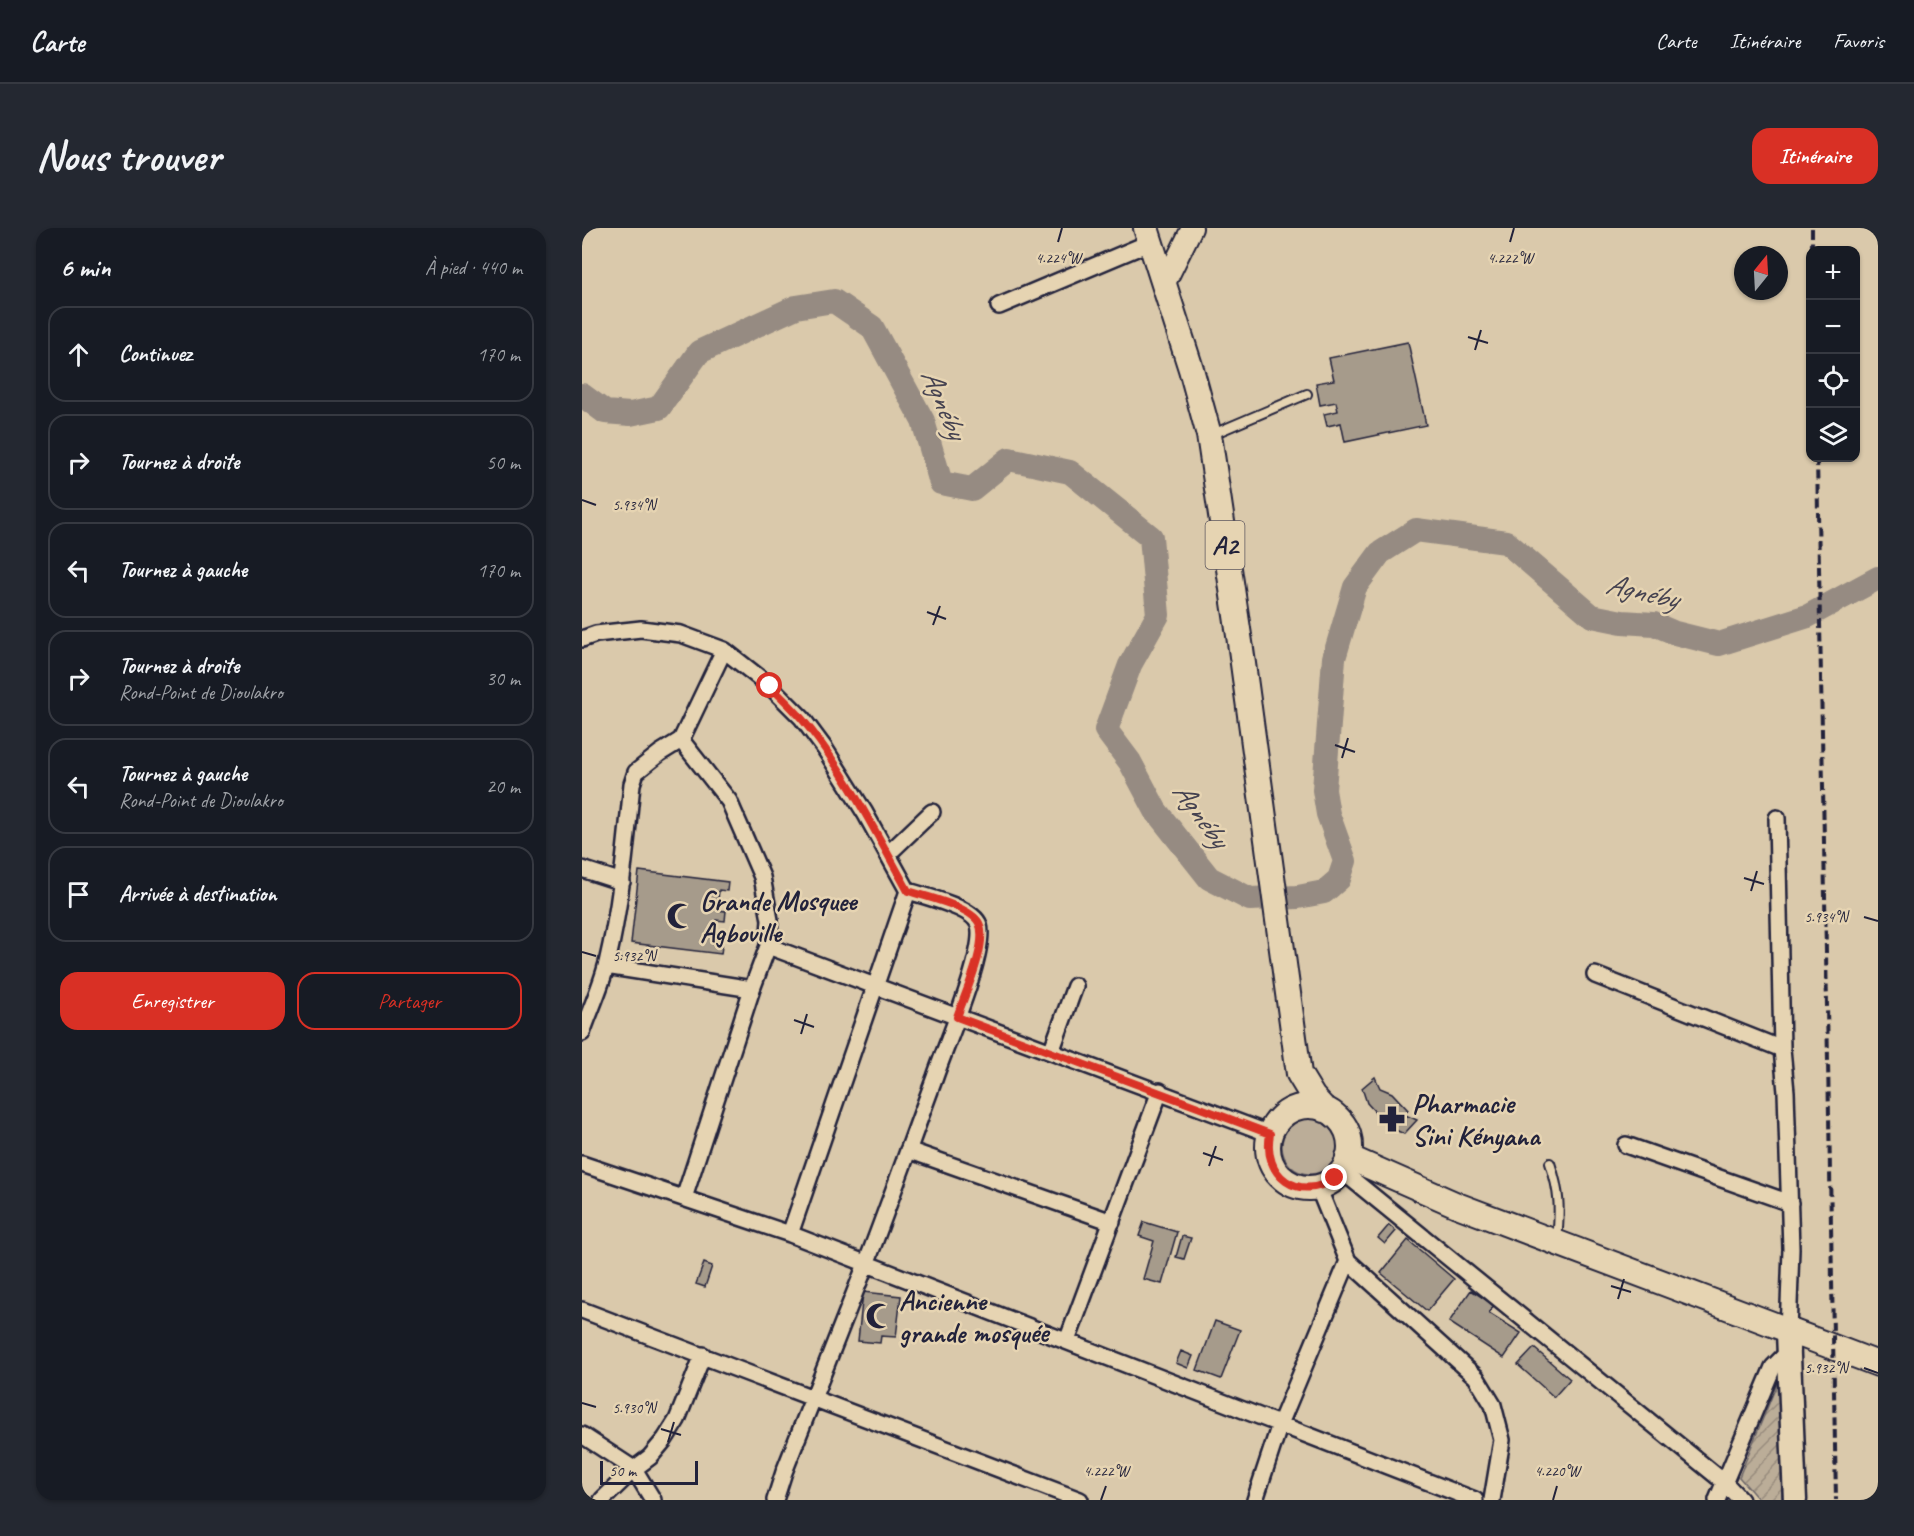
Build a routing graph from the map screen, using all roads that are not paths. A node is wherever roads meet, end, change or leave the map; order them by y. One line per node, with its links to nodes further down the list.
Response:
1 (1192, 228): 3 (street)
2 (1149, 235): 3 (main road, A2); 4 (street)
3 (1165, 284): 6 (main road, A2)
4 (999, 306)
5 (1307, 394): 6 (lane)
6 (1209, 435): 26 (main road, A2)
7 (582, 639): 8 (street)
8 (724, 650): 9 (street); 12 (street)
9 (681, 740): 14 (street); 16 (street)
10 (932, 812): 12 (street)
11 (1777, 818): 24 (street)
12 (888, 854): 15 (street)
13 (582, 869): 14 (street)
14 (622, 882): 17 (street)
15 (908, 891): 20 (street); 22 (street)
16 (768, 946): 20 (street); 21 (street)
17 (606, 966): 21 (street); 23 (street)
18 (1595, 975): 24 (street)
19 (1075, 986): 25 (street)
20 (876, 987): 22 (street); 39 (street)
21 (752, 989): 36 (street)
22 (957, 1017): 25 (street); 31 (street)
23 (582, 1033)
24 (1782, 1048): 37 (street)
25 (1051, 1052): 27 (street)
26 (1299, 1074): 28 (main road, A2); 29 (main road, A2)
27 (1160, 1091): 29 (street); 38 (street)
28 (1325, 1110): 29 (main road); 34 (main road)
29 (1276, 1125): 35 (main road)
30 (1626, 1144): 37 (street)
31 (908, 1150): 38 (street); 42 (street)
32 (1550, 1163): 40 (lane)
33 (582, 1164): 36 (street)
34 (1345, 1164): 35 (main road); 40 (main road); 52 (street)
35 (1318, 1187): 41 (street)
36 (684, 1198): 39 (street)
37 (1790, 1203): 45 (street)
38 (1112, 1222): 44 (street)
39 (790, 1234): 42 (street)
40 (1557, 1242): 45 (main road)
41 (1348, 1261): 49 (street); 59 (street)
42 (866, 1264): 44 (street); 48 (street)
43 (582, 1310): 46 (street)
44 (1067, 1341): 49 (street)
45 (1788, 1342): 47 (main road); 52 (street); 62 (main road)
46 (703, 1355): 48 (street); 51 (street)
47 (1878, 1364)
48 (813, 1398): 55 (street); 56 (street)
49 (1280, 1424): 57 (street); 58 (street)
50 (582, 1435): 51 (street)
51 (634, 1469): 53 (street); 54 (street)
52 (1724, 1482): 60 (street); 61 (street)
53 (602, 1500)
54 (653, 1500)
55 (775, 1500)
56 (1080, 1500)
57 (1255, 1500)
58 (1475, 1500)
59 (1492, 1500)
60 (1717, 1500)
61 (1741, 1500)
62 (1795, 1500)

